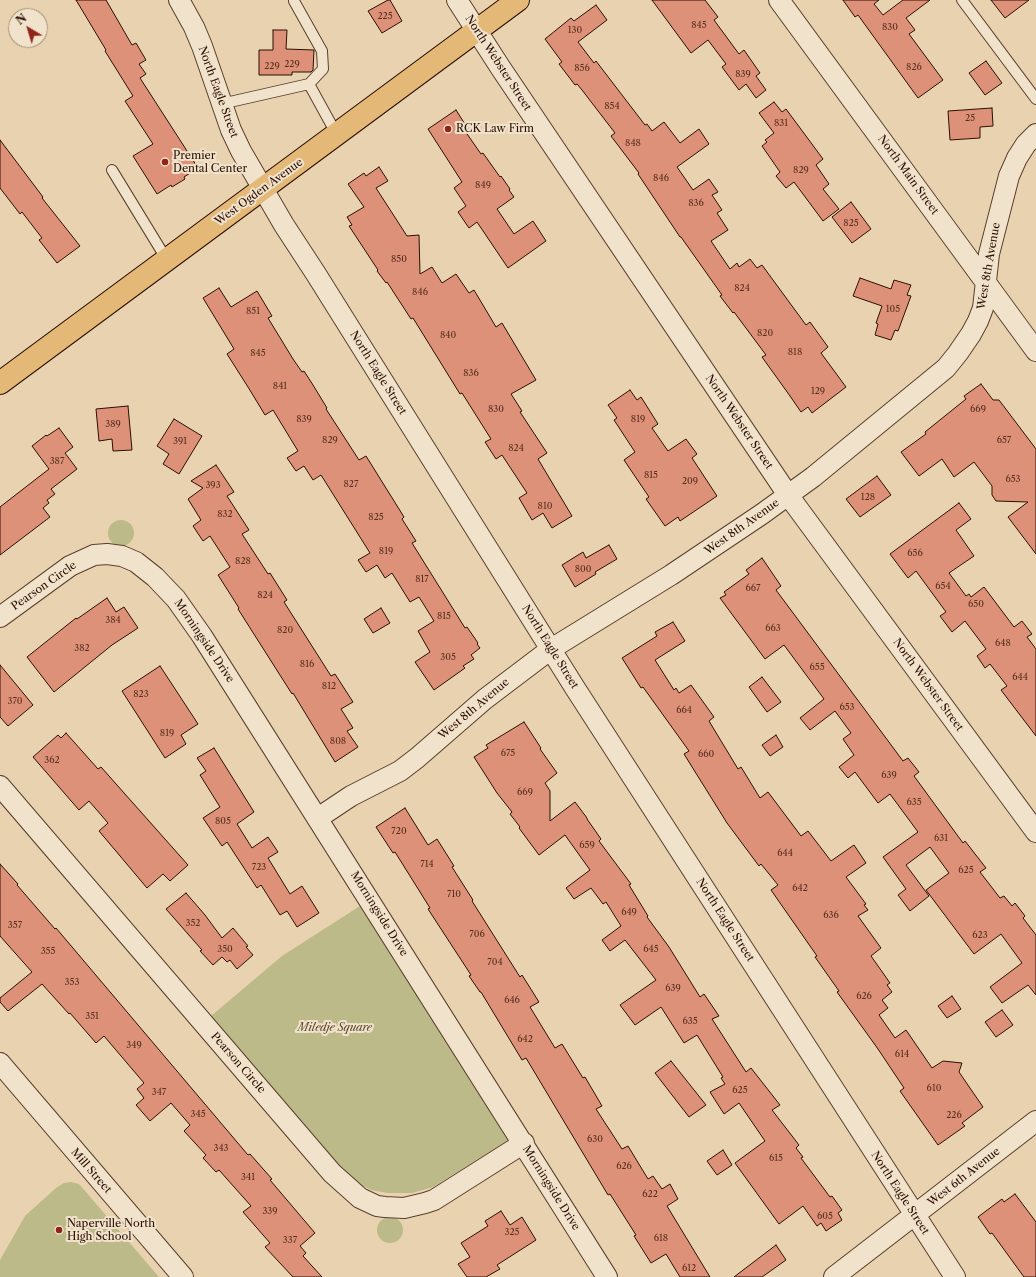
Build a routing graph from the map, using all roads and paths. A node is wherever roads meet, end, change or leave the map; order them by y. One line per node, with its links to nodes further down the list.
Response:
1 (179, 0): 10 (street, North Eagle Street)
2 (457, 0): 7 (street, North Webster Street)
3 (518, 0): 7 (main road, West Ogden Avenue)
4 (779, 0): 16 (street, North Main Street)
5 (962, 0): 9 (lane)
6 (294, 1): 8 (lane)
7 (477, 30): 12 (main road, West Ogden Avenue); 19 (street, North Webster Street)
8 (309, 84): 10 (lane); 12 (lane)
9 (1036, 99)
10 (221, 104): 14 (street, North Eagle Street)
11 (1036, 134): 16 (street, West 8th Avenue)
12 (337, 135): 14 (main road, West Ogden Avenue)
13 (112, 170): 15 (lane)
14 (263, 188): 15 (main road, West Ogden Avenue); 22 (street, North Eagle Street)
15 (167, 260): 18 (main road, West Ogden Avenue)
16 (986, 282): 17 (street, North Main Street); 19 (street, West 8th Avenue)
17 (1036, 351)
18 (0, 383)
19 (788, 495): 22 (street, West 8th Avenue); 25 (street, North Webster Street)
20 (136, 562): 21 (street, Pearson Circle); 24 (street, Morningside Drive)
21 (0, 617)
22 (551, 648): 24 (street, West 8th Avenue); 29 (street, North Eagle Street)
23 (0, 786): 28 (street, Pearson Circle)
24 (318, 818): 28 (street, Morningside Drive)
25 (1036, 832)
26 (0, 1063): 30 (street, Mill Street)
27 (1036, 1121): 29 (street, West 6th Avenue)
28 (524, 1143): 31 (street, Morningside Drive)
29 (915, 1215): 32 (street, West 6th Avenue); 33 (street, North Eagle Street)
30 (183, 1277)
31 (607, 1277)
32 (834, 1277)
33 (954, 1277)

